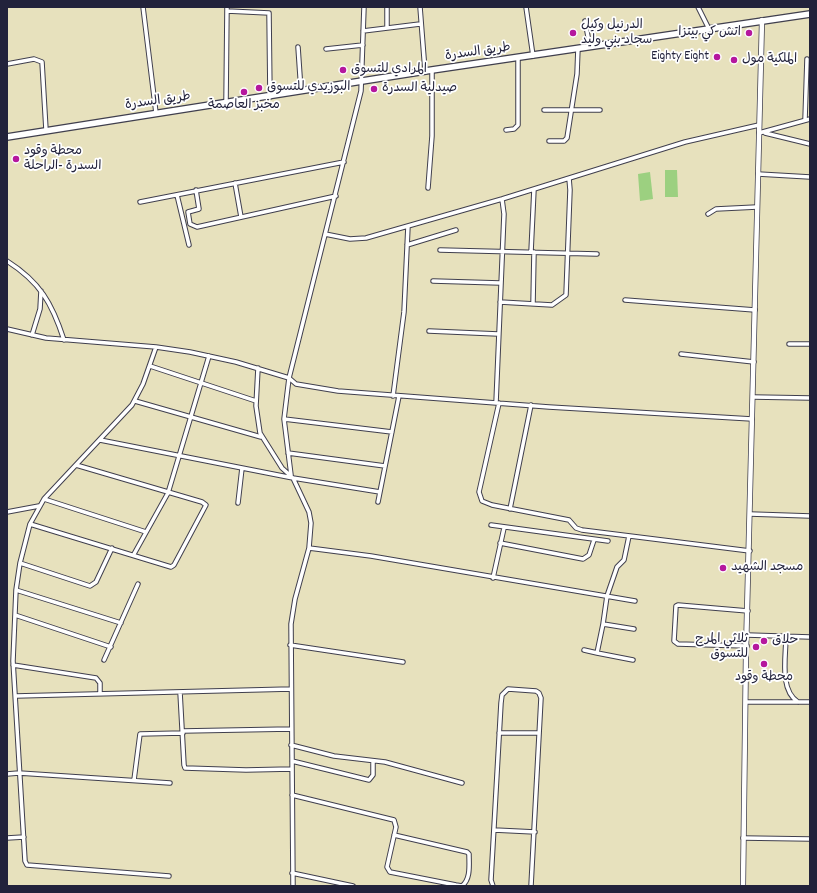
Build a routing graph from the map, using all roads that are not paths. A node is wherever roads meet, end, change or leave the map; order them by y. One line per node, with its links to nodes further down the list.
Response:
1 (143, 7): 33 (street)
2 (364, 7): 14 (street)
3 (387, 7): 12 (street)
4 (420, 7): 11 (street)
5 (526, 7): 20 (street)
6 (698, 7): 13 (street)
7 (227, 9): 28 (street); 29 (street)
8 (810, 14): 9 (main road, طريق السدرة)
9 (762, 20): 13 (main road, طريق السدرة); 36 (street)
10 (585, 21): 17 (street)
11 (420, 24): 12 (street); 25 (street)
12 (387, 28): 14 (street)
13 (708, 29): 17 (main road, طريق السدرة)
14 (363, 31): 15 (street)
15 (363, 45): 19 (street); 26 (street)
16 (298, 47): 27 (street)
17 (590, 47): 18 (main road, طريق السدرة)
18 (578, 48): 20 (main road, طريق السدرة); 30 (street)
19 (326, 49)
20 (533, 56): 21 (main road, طريق السدرة)
21 (518, 58): 24 (main road, طريق السدرة); 38 (street)
22 (807, 59): 35 (street)
23 (7, 64): 37 (street)
24 (432, 70): 25 (main road, طريق السدرة); 48 (street)
25 (425, 72): 26 (main road, طريق السدرة)
26 (363, 81): 27 (main road, طريق السدرة); 43 (street)
27 (301, 91): 28 (main road, طريق السدرة)
28 (270, 96): 29 (main road, طريق السدرة)
29 (226, 104): 33 (main road, طريق السدرة)
30 (571, 109): 31 (street); 32 (street); 41 (street)
31 (544, 110)
32 (600, 110)
33 (156, 113): 37 (main road, طريق السدرة)
34 (810, 119): 35 (street)
35 (805, 120): 39 (street)
36 (759, 126): 39 (street); 45 (street)
37 (46, 130): 40 (main road, طريق السدرة)
38 (506, 130)
39 (761, 133): 42 (street); 44 (street)
40 (7, 137)
41 (549, 141)
42 (810, 144)
43 (344, 162): 47 (street); 52 (street)
44 (758, 174): 46 (street); 55 (street)
45 (569, 178): 49 (street); 66 (street)
46 (810, 178)
47 (235, 183): 50 (street); 57 (street)
48 (428, 188)
49 (534, 189): 53 (street); 65 (street)
50 (196, 190): 51 (street); 57 (street)
51 (176, 195): 54 (street); 61 (street)
52 (336, 196): 57 (street); 60 (street)
53 (502, 199): 58 (street); 64 (street)
54 (140, 202)
55 (757, 207): 56 (street); 75 (street)
56 (708, 214)
57 (241, 217)
58 (408, 226): 60 (street); 62 (street)
59 (456, 230): 62 (street)
60 (325, 234): 89 (street)
61 (188, 245)
62 (407, 245): 91 (street)
63 (440, 250): 64 (street)
64 (501, 251): 65 (street); 70 (street)
65 (532, 252): 66 (street); 74 (street)
66 (568, 253): 67 (street); 74 (street)
67 (597, 254)
68 (7, 261): 71 (street)
69 (433, 281): 70 (street)
70 (500, 283): 73 (street)
71 (41, 290): 79 (street); 80 (street)
72 (625, 300): 75 (street)
73 (500, 302): 74 (street); 78 (street)
74 (533, 304)
75 (755, 310): 86 (street)
76 (7, 329): 79 (street)
77 (429, 330): 78 (street)
78 (498, 334): 97 (street)
79 (32, 335): 80 (street)
80 (64, 340): 83 (street)
81 (789, 344): 82 (street)
82 (810, 344)
83 (156, 347): 85 (street); 87 (street)
84 (682, 354): 86 (street)
85 (209, 356): 88 (street); 90 (street)
86 (754, 362): 93 (street)
87 (150, 366): 90 (street); 95 (street)
88 (258, 368): 89 (street); 96 (street)
89 (289, 378): 91 (street); 100 (street)
90 (201, 383): 96 (street); 99 (street)
91 (393, 396): 92 (street)
92 (399, 396): 97 (street); 102 (street)
93 (753, 397): 94 (street); 101 (street)
94 (810, 398)
95 (135, 401): 99 (street); 104 (street)
96 (256, 401): 103 (street)
97 (497, 403): 98 (street); 117 (street)
98 (531, 405): 101 (street); 117 (street)
99 (191, 418): 103 (street); 106 (street)
100 (284, 418): 102 (street); 105 (street)
101 (752, 420): 119 (street)
102 (392, 432): 108 (street)
103 (262, 437): 110 (street)
104 (100, 440): 106 (street); 107 (street)
105 (288, 453): 108 (street); 110 (street)
106 (179, 455): 109 (street); 112 (street)
107 (76, 465): 112 (street); 113 (street)
108 (385, 466): 111 (street)
109 (242, 468): 110 (street); 115 (street)
110 (292, 476): 111 (street); 130 (street)
111 (380, 492): 114 (street)
112 (168, 493): 124 (street); 132 (street)
113 (44, 499): 116 (street); 124 (street)
114 (378, 502)
115 (238, 503)
116 (39, 506): 118 (street); 121 (street)
117 (510, 509): 125 (street)
118 (7, 512)
119 (750, 514): 120 (street); 131 (street)
120 (810, 516)
121 (30, 524): 129 (street); 133 (street)
122 (491, 525): 123 (street)
123 (504, 528): 126 (street); 128 (street)
124 (146, 532): 132 (street)
125 (630, 536): 131 (street); 137 (street)
126 (594, 540): 127 (street); 128 (street)
127 (608, 542)
128 (500, 543): 134 (street)
129 (112, 548): 132 (street); 133 (street)
130 (309, 548): 134 (street); 147 (street)
131 (750, 550): 139 (street)
132 (134, 554)
133 (20, 563): 136 (street)
134 (493, 578): 137 (street)
135 (138, 584): 141 (street)
136 (16, 590): 140 (street); 141 (street)
137 (607, 596): 138 (street); 142 (street)
138 (635, 601)
139 (748, 611): 144 (street); 148 (street)
140 (15, 615): 149 (street); 155 (street)
141 (122, 623): 149 (street)
142 (603, 624): 143 (street); 151 (street)
143 (634, 629)
144 (747, 635): 145 (street); 148 (street)
145 (786, 636): 146 (street); 161 (street)
146 (810, 637)
147 (290, 645): 154 (street); 156 (street)
148 (747, 646): 160 (street)
149 (111, 647): 152 (street)
150 (584, 650): 151 (street)
151 (597, 653): 153 (street)
152 (104, 660)
153 (633, 660)
154 (403, 662)
155 (13, 664): 158 (street); 159 (street)
156 (291, 689): 157 (street); 163 (street)
157 (180, 692): 158 (street); 164 (street)
158 (100, 694): 159 (street)
159 (16, 696): 171 (street)
160 (746, 702): 161 (street); 182 (street)
161 (798, 702): 162 (street)
162 (810, 702)
163 (291, 729): 164 (street); 167 (street)
164 (183, 732): 170 (street); 173 (street)
165 (499, 733): 166 (street); 166 (street); 177 (street)
166 (539, 733): 178 (street)
167 (292, 745): 168 (street); 169 (street)
168 (292, 761): 169 (street); 170 (street)
169 (373, 761): 175 (street)
170 (292, 769): 176 (street)
171 (19, 773): 172 (street); 173 (street); 180 (street)
172 (7, 774)
173 (134, 780): 174 (street)
174 (170, 783)
175 (462, 783)
176 (292, 795): 179 (street); 184 (street)
177 (494, 830): 178 (street); 188 (street)
178 (535, 832): 189 (street)
179 (394, 835): 179 (street)
180 (24, 837): 181 (street); 185 (street)
181 (7, 838)
182 (744, 838): 183 (street); 190 (street)
183 (810, 839)
184 (292, 874): 186 (street); 187 (street)
185 (169, 876)
186 (293, 886)
187 (353, 886)
188 (493, 886)
189 (531, 886)
190 (743, 886)

